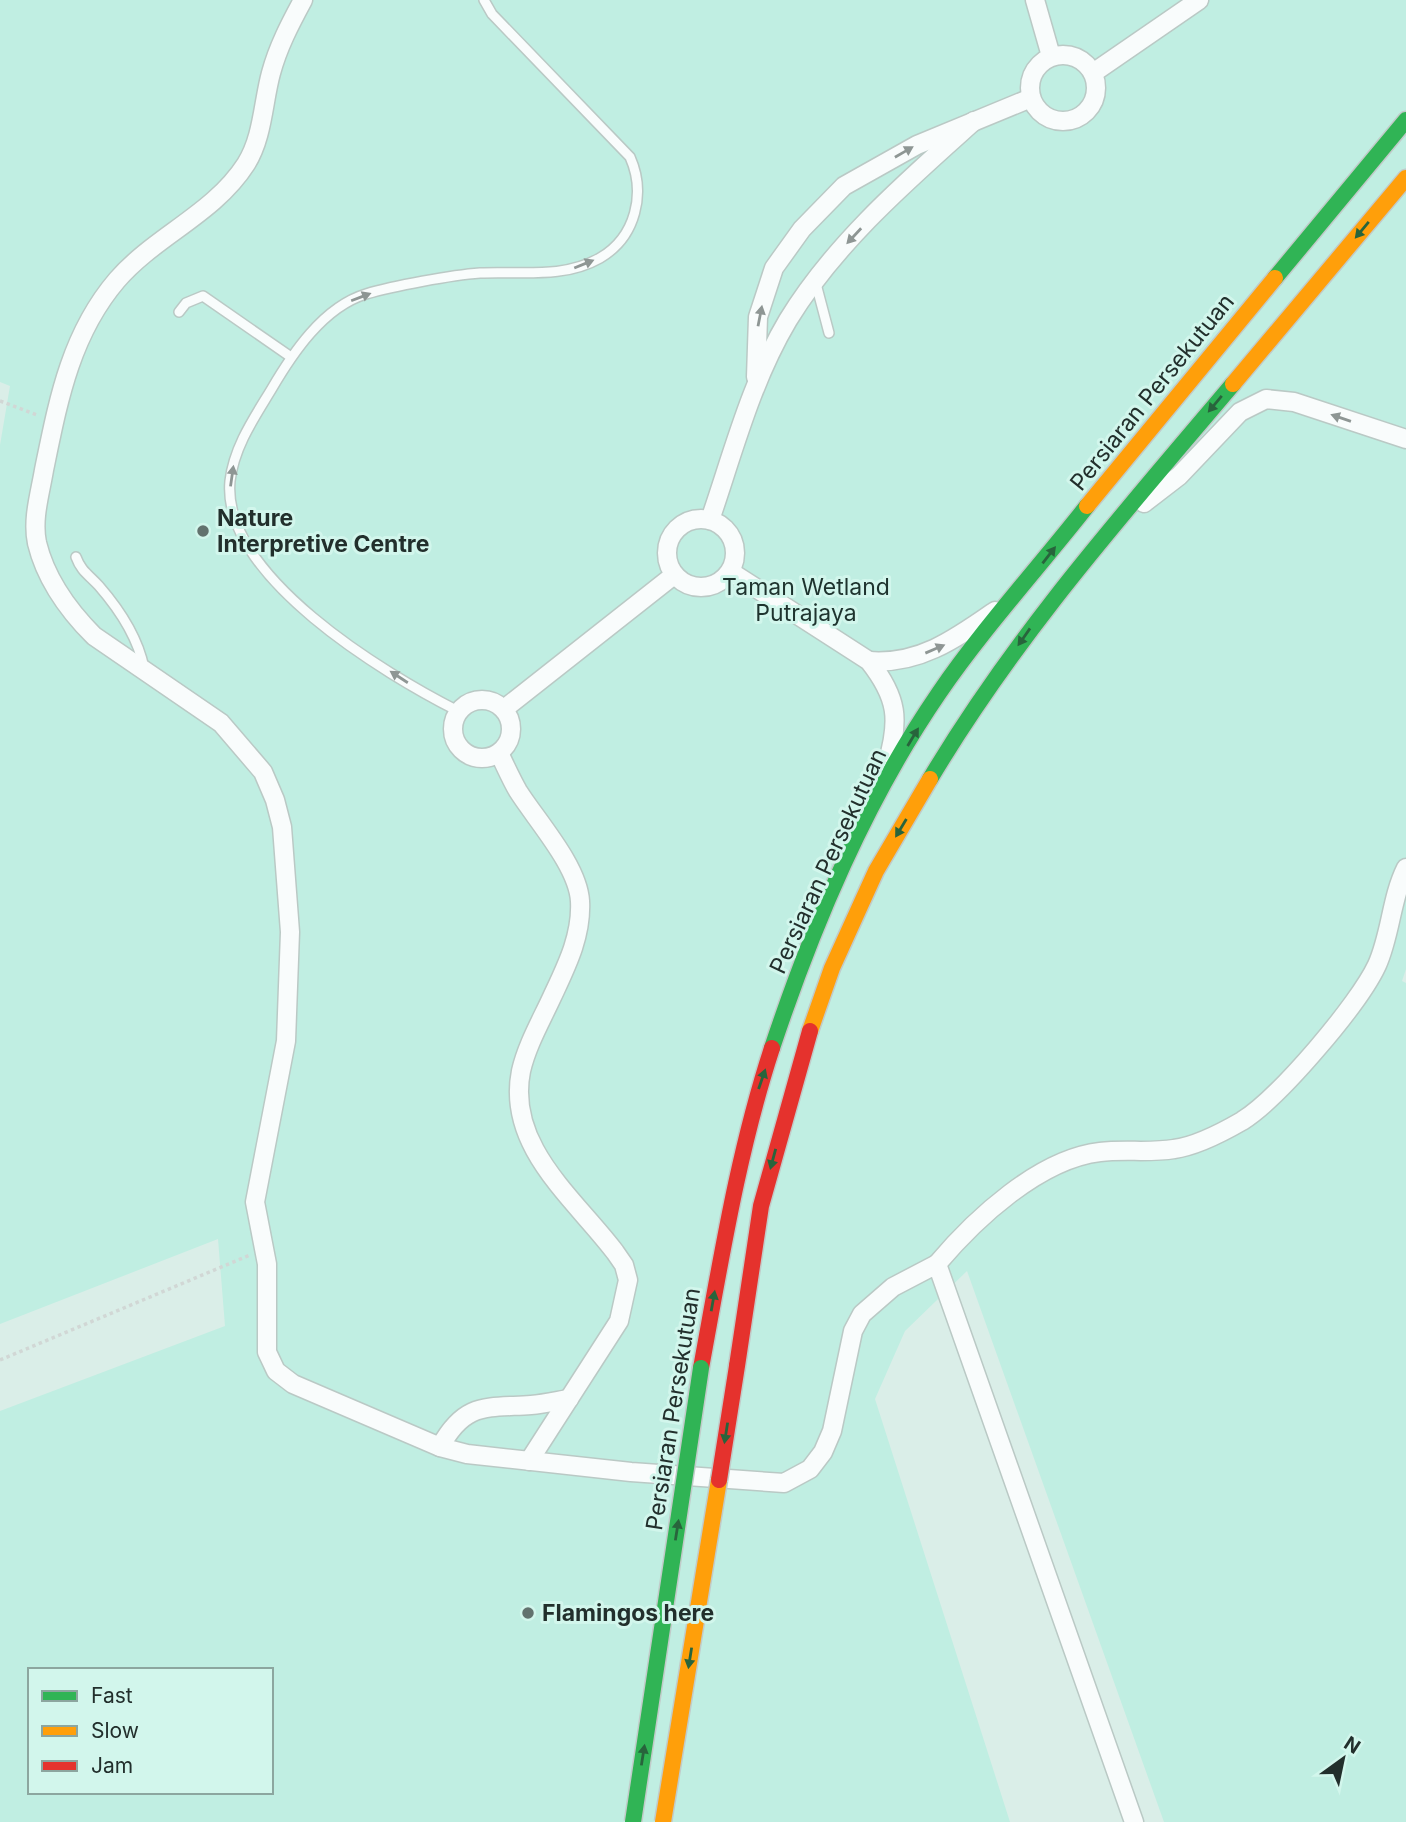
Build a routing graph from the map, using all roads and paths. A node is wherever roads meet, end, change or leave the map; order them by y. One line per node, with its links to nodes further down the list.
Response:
1 (303, 0): 17 (street)
2 (484, 0): 14 (lane, one-way to 2)
3 (1035, 0): 5 (street)
4 (1199, 0): 6 (street)
5 (1051, 57): 6 (street); 7 (street)
6 (1093, 74): 7 (street)
7 (1031, 98): 9 (street)
8 (1406, 120): 24 (main road, Persiaran Persekutuan, one-way to 8)
9 (974, 121): 11 (street, one-way to 11); 15 (street, one-way to 9)
10 (1406, 178): 19 (main road, Persiaran Persekutuan, one-way to 19)
11 (815, 280): 13 (lane); 15 (street)
12 (179, 312): 14 (lane)
13 (829, 333)
14 (290, 357): 28 (lane, one-way to 14)
15 (756, 384): 20 (street)
16 (0, 401): 17 (path)
17 (54, 422): 26 (street)
18 (1406, 439): 19 (street, one-way to 19)
19 (1119, 517): 39 (main road, Persiaran Persekutuan, one-way to 39, bridge)
20 (710, 520): 22 (street); 23 (street)
21 (76, 557): 26 (lane)
22 (731, 572): 23 (street); 25 (street)
23 (674, 575): 27 (street)
24 (1014, 599): 25 (street, one-way to 24); 30 (main road, Persiaran Persekutuan, one-way to 24)
25 (869, 661): 30 (street)
26 (145, 673): 32 (street)
27 (504, 709): 28 (street); 29 (street)
28 (458, 711): 29 (street)
29 (499, 753): 35 (street)
30 (882, 788): 38 (main road, Persiaran Persekutuan, one-way to 30, bridge)
31 (1406, 868): 33 (street)
32 (264, 1249): 34 (path); 36 (street)
33 (937, 1264): 37 (street); 40 (street)
34 (0, 1360)
35 (569, 1399): 36 (street); 37 (street)
36 (440, 1447): 37 (street)
37 (529, 1461)
38 (633, 1822)
39 (663, 1822)
40 (1134, 1822)

